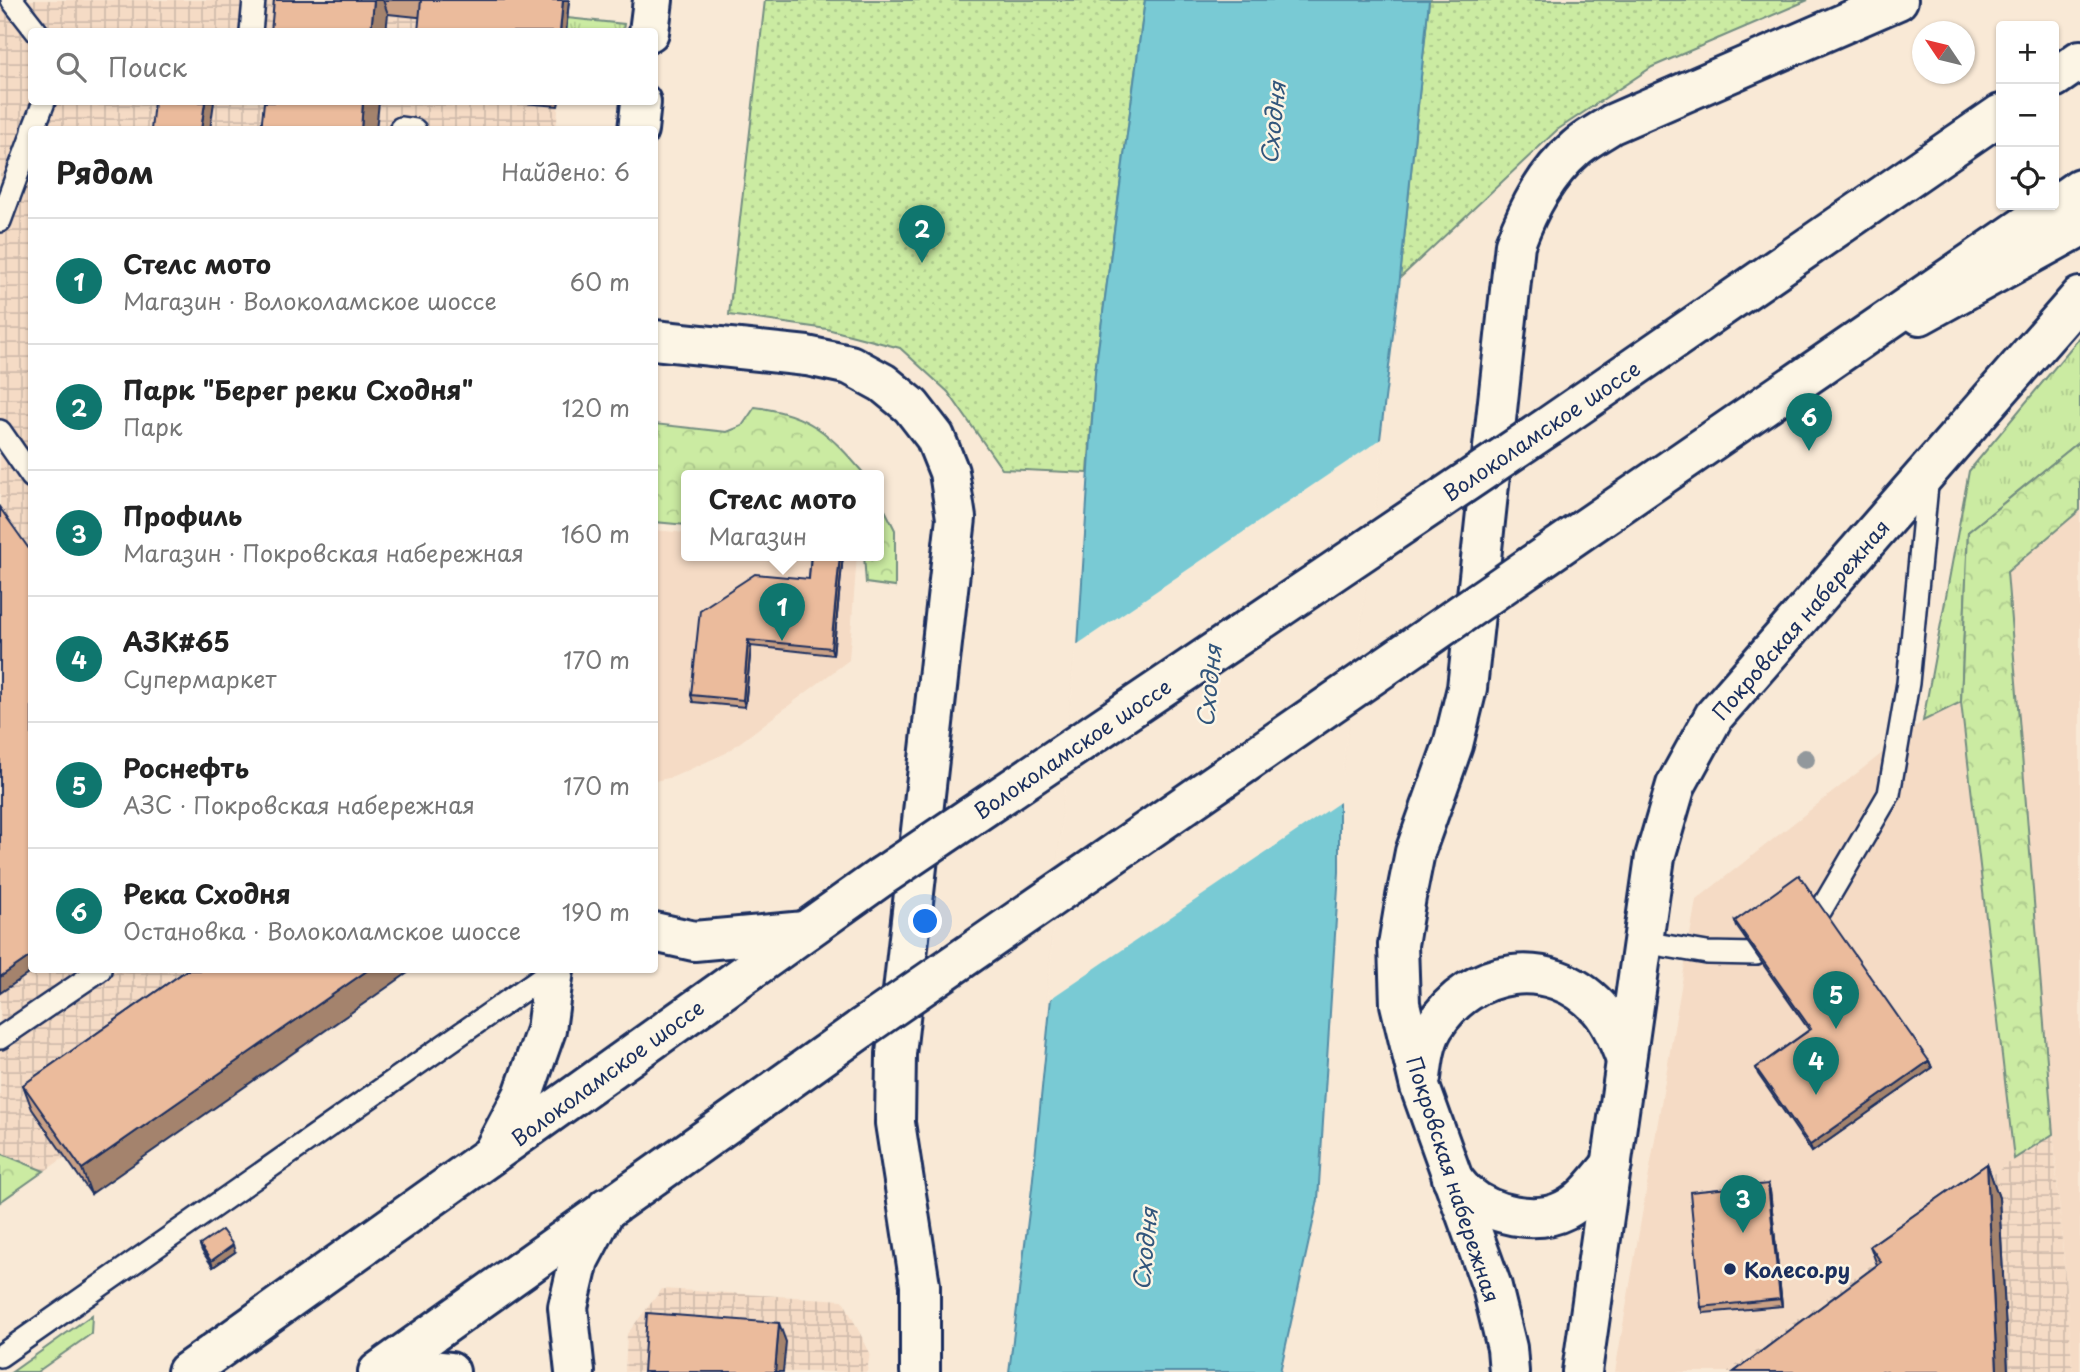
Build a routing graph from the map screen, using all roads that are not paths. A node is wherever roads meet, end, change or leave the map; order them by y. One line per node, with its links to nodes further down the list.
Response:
1 (12, 0): 5 (lane)
2 (254, 0): 6 (lane)
3 (653, 0): 7 (street)
4 (1895, 1): 35 (street, Покровская набережная)
5 (34, 28)
6 (251, 28)
7 (650, 28)
8 (2080, 60): 9 (street)
9 (2059, 75)
10 (43, 105): 13 (lane)
11 (641, 105): 14 (street)
12 (1996, 117): 26 (street, Волоколамское шоссе, bridge)
13 (35, 126)
14 (638, 126)
15 (28, 146): 17 (lane)
16 (2080, 188): 21 (street)
17 (0, 221)
18 (2080, 227): 21 (street)
19 (2080, 298): 24 (street, Покровская набережная)
20 (658, 340): 46 (street)
21 (1828, 361): 39 (street, bridge)
22 (0, 431): 23 (lane)
23 (28, 471)
24 (1928, 471): 25 (lane); 28 (street, Покровская набережная)
25 (1821, 910)
26 (805, 931): 27 (street); 36 (street, Волоколамское шоссе)
27 (658, 933)
28 (1643, 942): 29 (lane); 34 (street, Покровская набережная)
29 (1756, 954)
30 (96, 973): 33 (lane)
31 (549, 973): 40 (lane)
32 (553, 973): 36 (street)
33 (0, 1038)
34 (1626, 1060): 35 (street); 37 (street, Покровская набережная)
35 (1420, 1087): 38 (street, Покровская набережная)
36 (492, 1154): 41 (street, Волоколамское шоссе)
37 (1612, 1164): 38 (street); 48 (street, Покровская набережная)
38 (1451, 1176): 47 (street, Покровская набережная)
39 (607, 1207): 42 (street); 45 (street)
40 (0, 1356)
41 (187, 1372)
42 (378, 1372)
43 (405, 1372): 44 (street)
44 (450, 1372)
45 (575, 1372)
46 (920, 1372)
47 (1509, 1372)
48 (1582, 1372)

